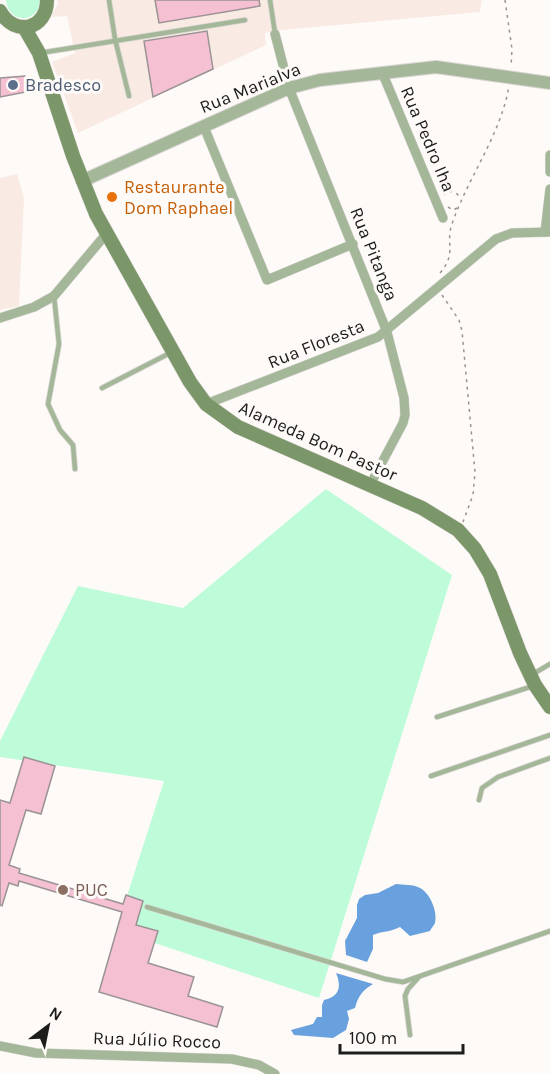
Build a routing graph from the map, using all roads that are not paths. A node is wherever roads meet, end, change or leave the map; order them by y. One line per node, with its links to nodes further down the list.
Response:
1 (47, 0): 6 (main road)
2 (109, 0): 9 (lane)
3 (270, 0): 8 (lane)
4 (1, 16): 7 (main road)
5 (244, 20): 9 (lane)
6 (38, 21): 7 (main road); 10 (main road, Alameda Bom Pastor)
7 (24, 27): 10 (main road, Alameda Bom Pastor)
8 (275, 34): 13 (street, Rua Pitanga)
9 (115, 39): 10 (lane); 14 (lane)
10 (39, 53): 18 (main road, Alameda Bom Pastor)
11 (382, 72): 12 (street, Rua Marialva); 13 (street, Rua Marialva); 20 (street, Rua Pedro Iha)
12 (550, 83)
13 (289, 88): 15 (street, Rua Marialva); 23 (street, Rua Pitanga)
14 (129, 96)
15 (204, 127): 18 (street, Rua Marialva); 23 (street)
16 (550, 155): 17 (street)
17 (550, 172)
18 (82, 181): 22 (main road, Alameda Bom Pastor)
19 (550, 189): 21 (street)
20 (443, 218)
21 (547, 232): 26 (street, Rua Floresta)
22 (107, 233): 24 (street); 27 (main road, Alameda Bom Pastor)
23 (353, 244): 26 (street, Rua Pitanga)
24 (54, 296): 25 (street); 30 (lane)
25 (0, 318)
26 (387, 332): 29 (street, Rua Floresta); 31 (street, Rua Pitanga)
27 (172, 352): 28 (lane); 29 (main road, Alameda Bom Pastor)
28 (102, 388)
29 (206, 404): 31 (main road, Alameda Bom Pastor)
30 (75, 469)
31 (370, 485): 33 (main road, Alameda Bom Pastor)
32 (550, 664): 33 (lane)
33 (533, 680): 34 (main road, Alameda Bom Pastor); 35 (lane)
34 (550, 707)
35 (437, 717)
36 (550, 735): 38 (lane)
37 (550, 758): 39 (lane)
38 (431, 776)
39 (479, 800)
40 (147, 907): 42 (lane)
41 (550, 931): 42 (lane)
42 (420, 976): 43 (lane)
43 (410, 1035)
44 (0, 1046): 45 (street, Rua Júlio Rocco)
45 (275, 1074)

